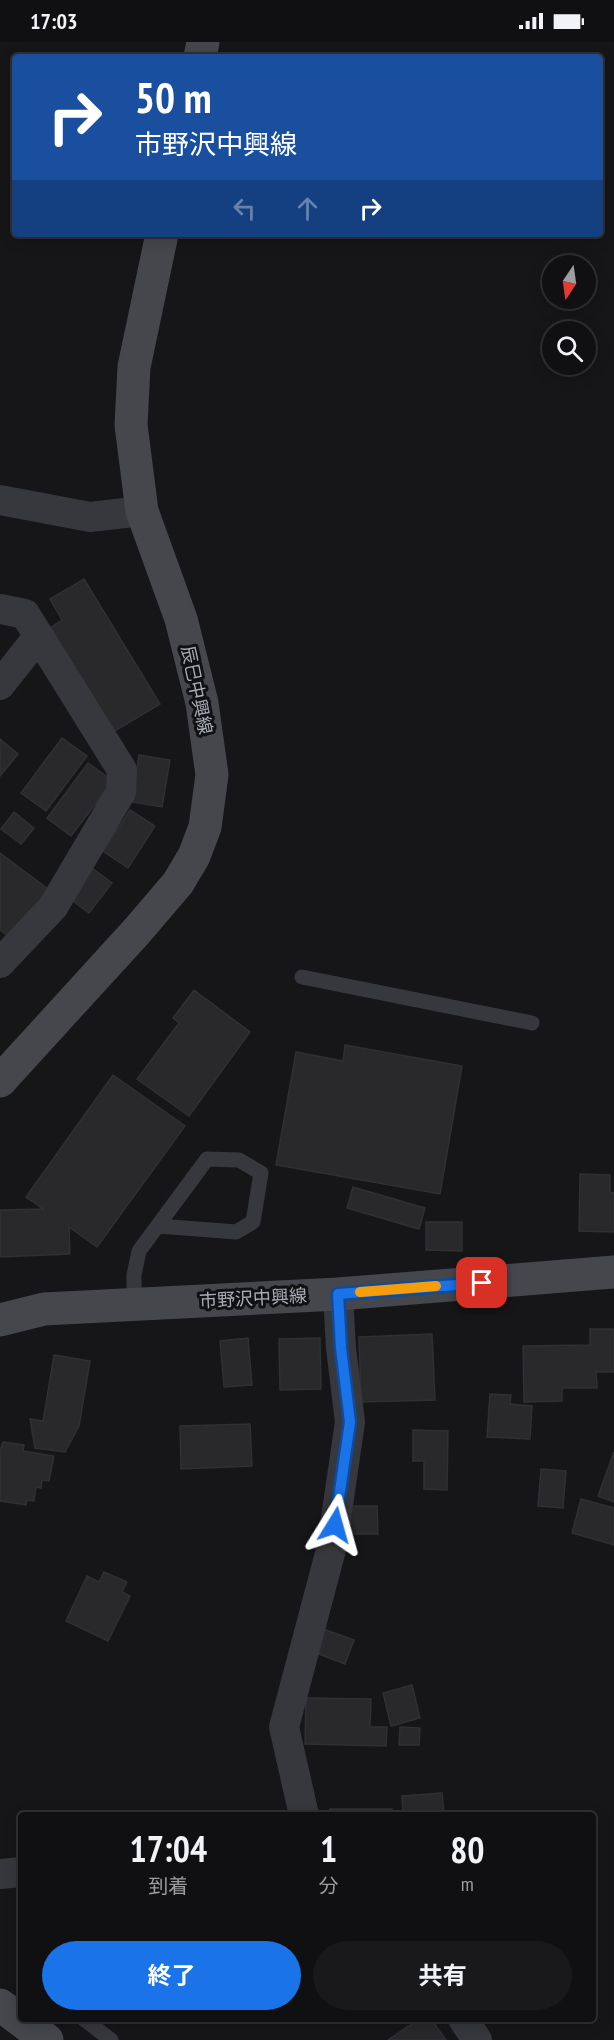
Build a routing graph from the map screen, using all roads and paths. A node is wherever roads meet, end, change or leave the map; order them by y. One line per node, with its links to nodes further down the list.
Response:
1 (161, 237): 3 (main road, 辰巳中興線)
2 (0, 500): 3 (street)
3 (142, 511): 10 (main road, 辰巳中興線)
4 (0, 609): 5 (street)
5 (38, 637): 6 (street); 7 (street)
6 (0, 685)
7 (0, 963)
8 (302, 977): 9 (lane)
9 (532, 1023)
10 (0, 1082)
11 (158, 1226): 11 (lane); 14 (lane)
12 (614, 1272): 13 (main road, 市野沢中興線)
13 (338, 1294): 14 (main road, 市野沢中興線); 16 (street)
14 (134, 1304): 15 (main road, 市野沢中興線)
15 (0, 1320)
16 (302, 1812)
17 (18, 1872): 18 (street)
18 (0, 1874)
19 (0, 2005): 20 (main road)
20 (18, 2018)
21 (23, 2022): 24 (main road)
22 (88, 2022): 25 (lane)
23 (465, 2022): 26 (street)
24 (47, 2040)
25 (111, 2040)
26 (477, 2040)

